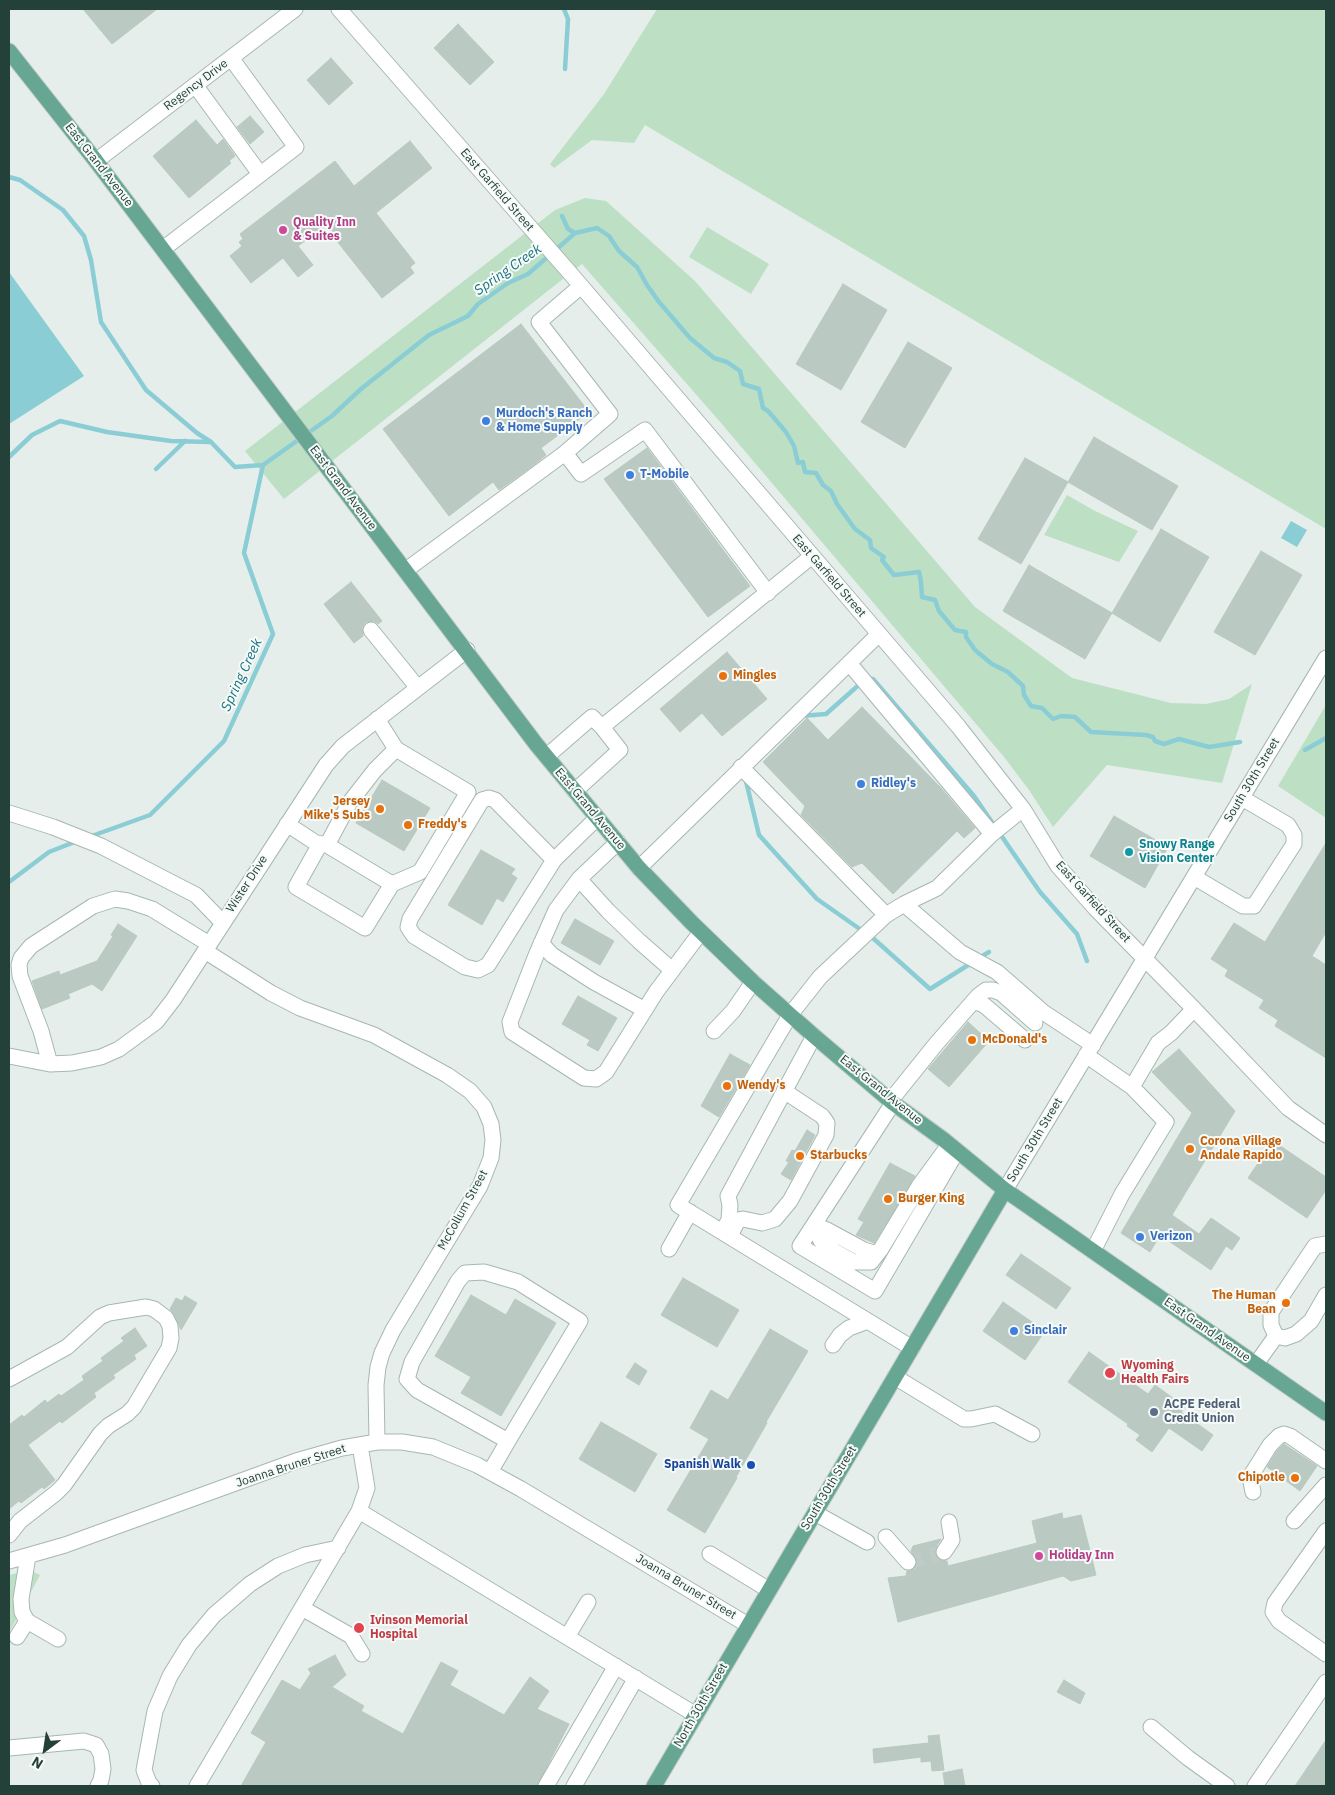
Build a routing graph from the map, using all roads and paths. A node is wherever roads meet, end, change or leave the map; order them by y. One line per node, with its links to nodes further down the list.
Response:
1 (295, 9): 4 (street, Regency Drive)
2 (339, 9): 9 (street, East Garfield Street)
3 (9, 51): 6 (main road, East Grand Avenue)
4 (231, 58): 5 (street, Regency Drive); 7 (street)
5 (195, 85): 6 (street, Regency Drive); 7 (street)
6 (96, 161): 8 (main road, East Grand Avenue)
7 (260, 174): 8 (street)
8 (163, 249): 12 (main road, East Grand Avenue)
9 (581, 286): 10 (street); 11 (street, East Garfield Street)
10 (565, 453): 12 (street); 13 (street)
11 (812, 556): 13 (street); 15 (street, East Garfield Street)
12 (406, 570): 16 (main road, East Grand Avenue)
13 (768, 592): 21 (street)
14 (371, 630): 19 (street)
15 (879, 634): 18 (street); 27 (street, East Garfield Street)
16 (467, 650): 19 (street, Wister Drive); 23 (main road, East Grand Avenue)
17 (1326, 658): 26 (street, South 30th Street)
18 (850, 663): 24 (street); 31 (street)
19 (418, 688): 20 (street, Wister Drive)
20 (377, 719): 22 (street); 30 (street, Wister Drive)
21 (602, 728): 23 (street); 25 (street)
22 (396, 749): 33 (street); 38 (street)
23 (547, 756): 25 (main road, East Grand Avenue)
24 (741, 767): 35 (street); 40 (street)
25 (575, 791): 29 (main road, East Grand Avenue)
26 (1242, 798): 36 (street, South 30th Street); 36 (street)
27 (1023, 809): 31 (street); 45 (street, East Garfield Street)
28 (9, 813): 41 (street)
29 (597, 818): 32 (main road, East Grand Avenue); 34 (street)
30 (286, 824): 33 (street); 41 (street, Wister Drive)
31 (992, 834): 39 (street)
32 (618, 842): 35 (main road, East Grand Avenue); 37 (street)
33 (324, 844): 38 (street); 38 (street)
34 (554, 860): 34 (street)
35 (639, 868): 42 (main road, East Grand Avenue)
36 (1194, 877): 45 (street, South 30th Street)
37 (579, 879): 43 (street); 46 (street)
38 (392, 884)
39 (904, 904): 40 (street); 56 (street)
40 (886, 915): 51 (street)
41 (223, 923): 44 (street, Wister Drive)
42 (701, 932): 46 (street); 47 (main road, East Grand Avenue)
43 (541, 943): 50 (street); 50 (street)
44 (207, 948): 58 (street, Wister Drive); 58 (street); 84 (street, McCollum Street)
45 (1145, 958): 49 (street, East Garfield Street); 56 (street, South 30th Street)
46 (672, 970): 50 (street)
47 (753, 982): 51 (main road, East Grand Avenue); 53 (street)
48 (972, 1002): 52 (street); 55 (street); 61 (street)
49 (1194, 1009): 59 (street); 62 (street, East Garfield Street)
50 (645, 1010)
51 (790, 1015): 54 (main road, East Grand Avenue); 66 (street)
52 (1035, 1024)
53 (714, 1031)
54 (814, 1036): 60 (street); 61 (main road, East Grand Avenue)
55 (1025, 1040)
56 (1090, 1050): 59 (street); 64 (street, South 30th Street)
57 (9, 1056): 58 (street, Wister Drive)
58 (50, 1064)
59 (1132, 1087): 72 (street)
60 (784, 1091): 65 (street); 67 (street)
61 (892, 1101): 63 (main road, East Grand Avenue); 68 (street)
62 (1326, 1135)
63 (953, 1148): 64 (main road, East Grand Avenue); 68 (street); 68 (street)
64 (1005, 1190): 72 (main road, East Grand Avenue); 77 (main road, South 30th Street)
65 (730, 1205): 67 (street); 69 (street)
66 (690, 1212): 69 (street); 71 (street)
67 (743, 1219): 69 (street)
68 (814, 1225)
69 (726, 1234): 74 (street)
70 (1326, 1244): 75 (street)
71 (669, 1249)
72 (1094, 1251): 78 (main road, East Grand Avenue)
73 (1326, 1296): 75 (street)
74 (868, 1321): 76 (street); 77 (street)
75 (1276, 1336): 78 (street)
76 (833, 1346)
77 (912, 1348): 79 (main road, South 30th Street)
78 (1256, 1364): 81 (main road, East Grand Avenue)
79 (895, 1377): 82 (street); 91 (main road, South 30th Street)
80 (9, 1379): 95 (street)
81 (1326, 1413)
82 (1032, 1434)
83 (508, 1441): 83 (street); 87 (street)
84 (377, 1442): 85 (street, Joanna Bruner Street); 87 (street, Joanna Bruner Street)
85 (360, 1445): 90 (street); 101 (street, Joanna Bruner Street)
86 (1326, 1462): 89 (street)
87 (490, 1472): 108 (street, Joanna Bruner Street)
88 (1326, 1485): 92 (street)
89 (1253, 1492)
90 (359, 1512): 98 (street); 110 (street)
91 (815, 1512): 97 (street); 104 (main road, South 30th Street)
92 (1294, 1521)
93 (949, 1522): 99 (street)
94 (1326, 1531): 113 (street)
95 (9, 1535)
96 (886, 1538): 103 (street)
97 (867, 1542)
98 (338, 1548): 106 (street); 121 (street)
99 (944, 1552)
100 (710, 1554): 104 (street)
101 (28, 1556): 102 (street, Joanna Bruner Street); 107 (street)
102 (9, 1561)
103 (908, 1562)
104 (769, 1590): 108 (main road, South 30th Street)
105 (588, 1602): 110 (street)
106 (302, 1608): 112 (street); 122 (street)
107 (27, 1621): 109 (street); 111 (street)
108 (748, 1625): 117 (main road, North 30th Street)
109 (17, 1637)
110 (568, 1637): 114 (street)
111 (58, 1639)
112 (362, 1654)
113 (1326, 1654)
114 (616, 1666): 115 (street); 123 (street)
115 (636, 1678): 117 (street); 124 (street)
116 (1326, 1682): 127 (street)
117 (696, 1714): 125 (main road, North 30th Street)
118 (1151, 1727): 126 (street)
119 (9, 1748): 120 (street)
120 (98, 1786)
121 (152, 1786)
122 (197, 1786)
123 (546, 1786)
124 (574, 1786)
125 (654, 1786)
126 (1227, 1786)
127 (1255, 1786)

